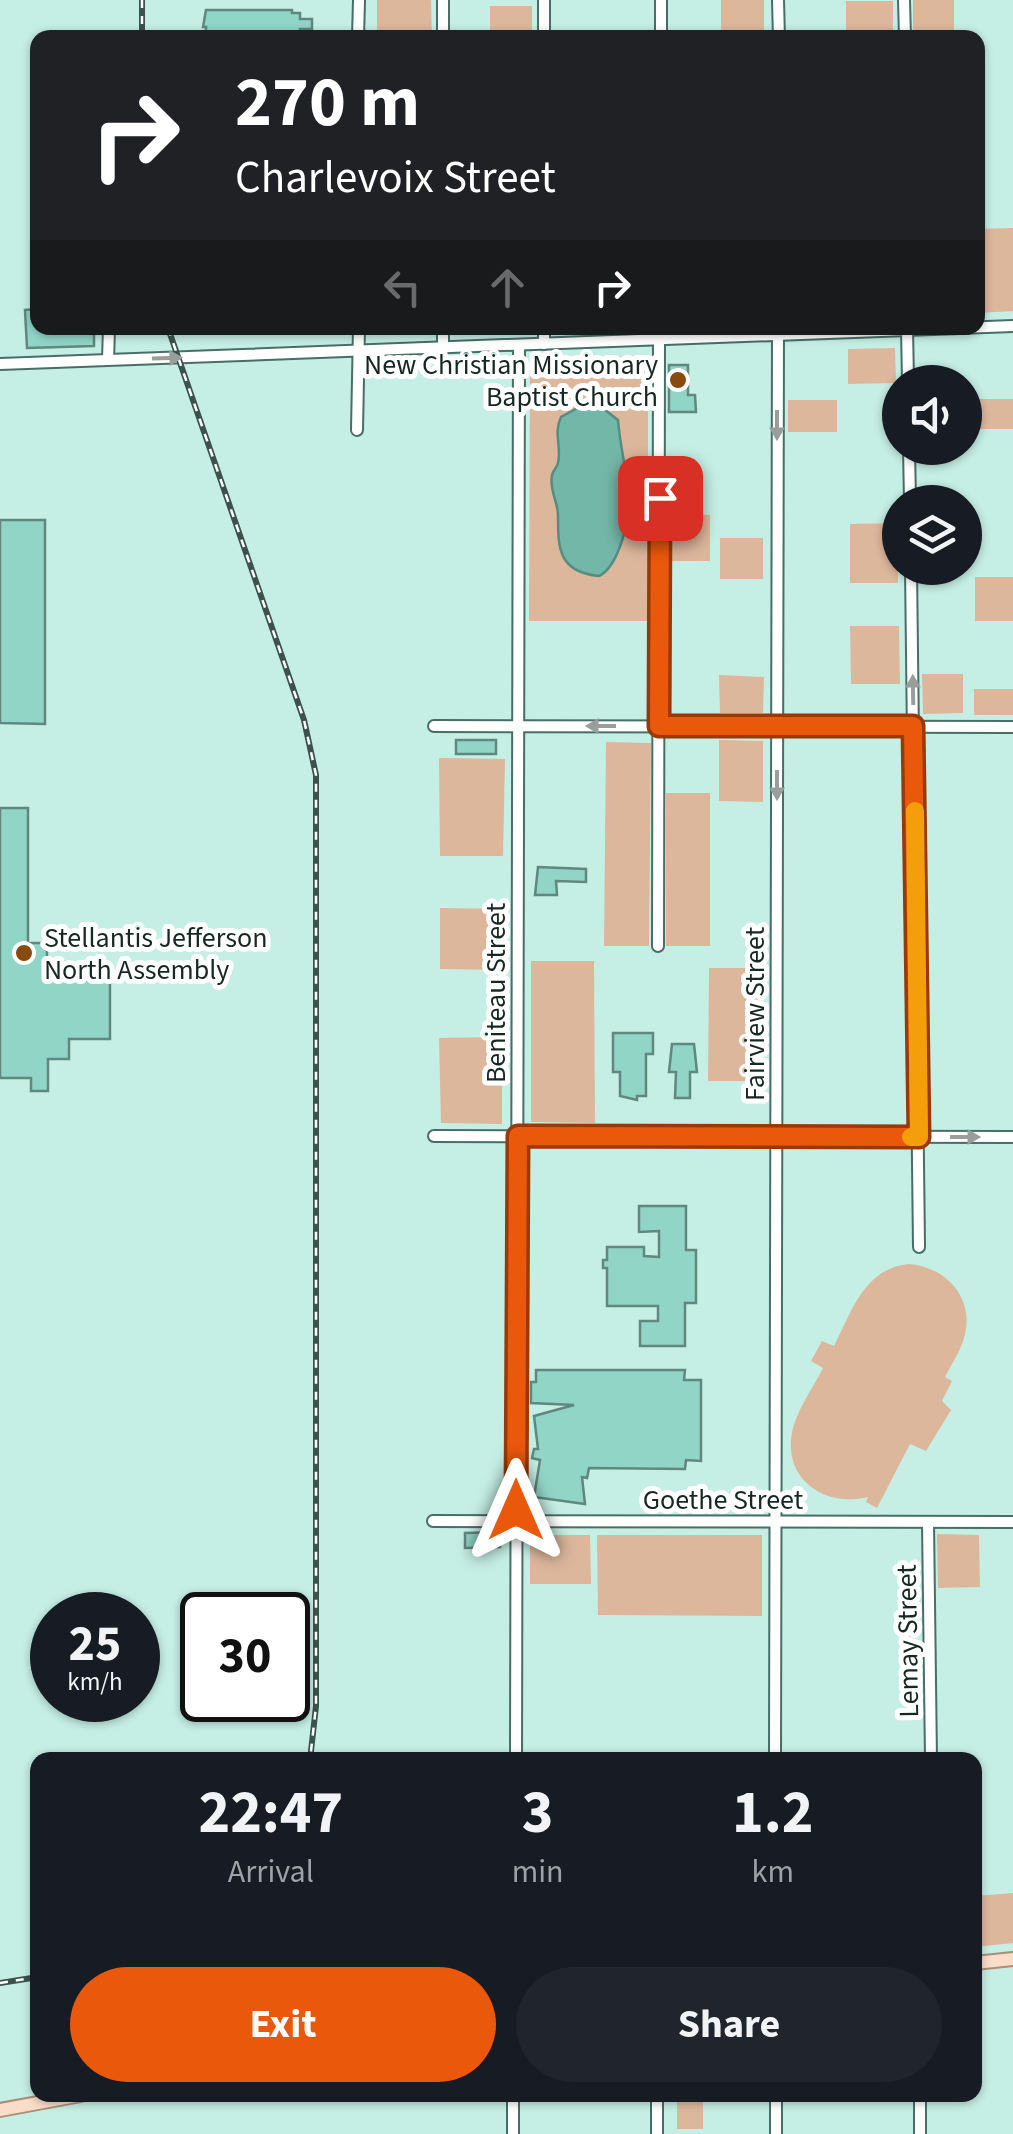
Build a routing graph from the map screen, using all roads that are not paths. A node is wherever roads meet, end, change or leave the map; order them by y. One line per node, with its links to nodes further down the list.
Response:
1 (359, 0): 7 (street)
2 (443, 0): 8 (street)
3 (544, 0): 9 (street)
4 (661, 0): 10 (street)
5 (778, 0): 11 (street)
6 (904, 0): 12 (street)
7 (358, 30)
8 (443, 30)
9 (544, 30)
10 (661, 30)
11 (778, 30)
12 (905, 30)
13 (1013, 326): 14 (street)
14 (985, 327)
15 (109, 335): 27 (street)
16 (359, 335): 26 (street)
17 (443, 335): 25 (street)
18 (544, 335): 23 (street)
19 (648, 335): 23 (street)
20 (659, 335): 34 (street)
21 (778, 335): 35 (street, Fairview Street, one-way to 35)
22 (907, 335): 29 (street)
23 (544, 344): 24 (street)
24 (519, 345): 25 (street); 33 (street, Beniteau Street)
25 (443, 348): 26 (street)
26 (359, 351): 27 (street, one-way to 26); 30 (street)
27 (108, 360): 28 (street)
28 (0, 364)
29 (908, 365)
30 (358, 430)
31 (911, 585): 36 (street, one-way to 31)
32 (434, 726): 33 (street)
33 (518, 726): 34 (street, one-way to 33); 40 (street, Beniteau Street)
34 (659, 726): 35 (street); 38 (street)
35 (777, 726): 36 (street); 41 (street, Fairview Street, one-way to 41)
36 (913, 726): 37 (street); 42 (street)
37 (1013, 727)
38 (658, 946)
39 (434, 1136): 40 (street)
40 (518, 1136): 41 (street); 46 (street, Beniteau Street)
41 (776, 1137): 42 (street); 47 (street, Fairview Street)
42 (919, 1137): 43 (street, one-way to 43); 44 (street)
43 (1013, 1137)
44 (919, 1247)
45 (432, 1521): 46 (street, Goethe Street)
46 (516, 1521): 47 (street, Goethe Street); 50 (street, Beniteau Street)
47 (775, 1522): 48 (street, Goethe Street); 51 (street, Fairview Street)
48 (928, 1522): 49 (street, Goethe Street); 52 (street, Lemay Street)
49 (1013, 1522)
50 (516, 1752)
51 (775, 1752)
52 (931, 1752)
53 (1013, 1959): 54 (main road)
54 (982, 1962)
55 (43, 2102): 60 (main road)
56 (513, 2102): 61 (street)
57 (657, 2102): 62 (street)
58 (776, 2102): 63 (street)
59 (920, 2102): 64 (street)
60 (0, 2110)
61 (513, 2134)
62 (657, 2134)
63 (776, 2134)
64 (920, 2134)

